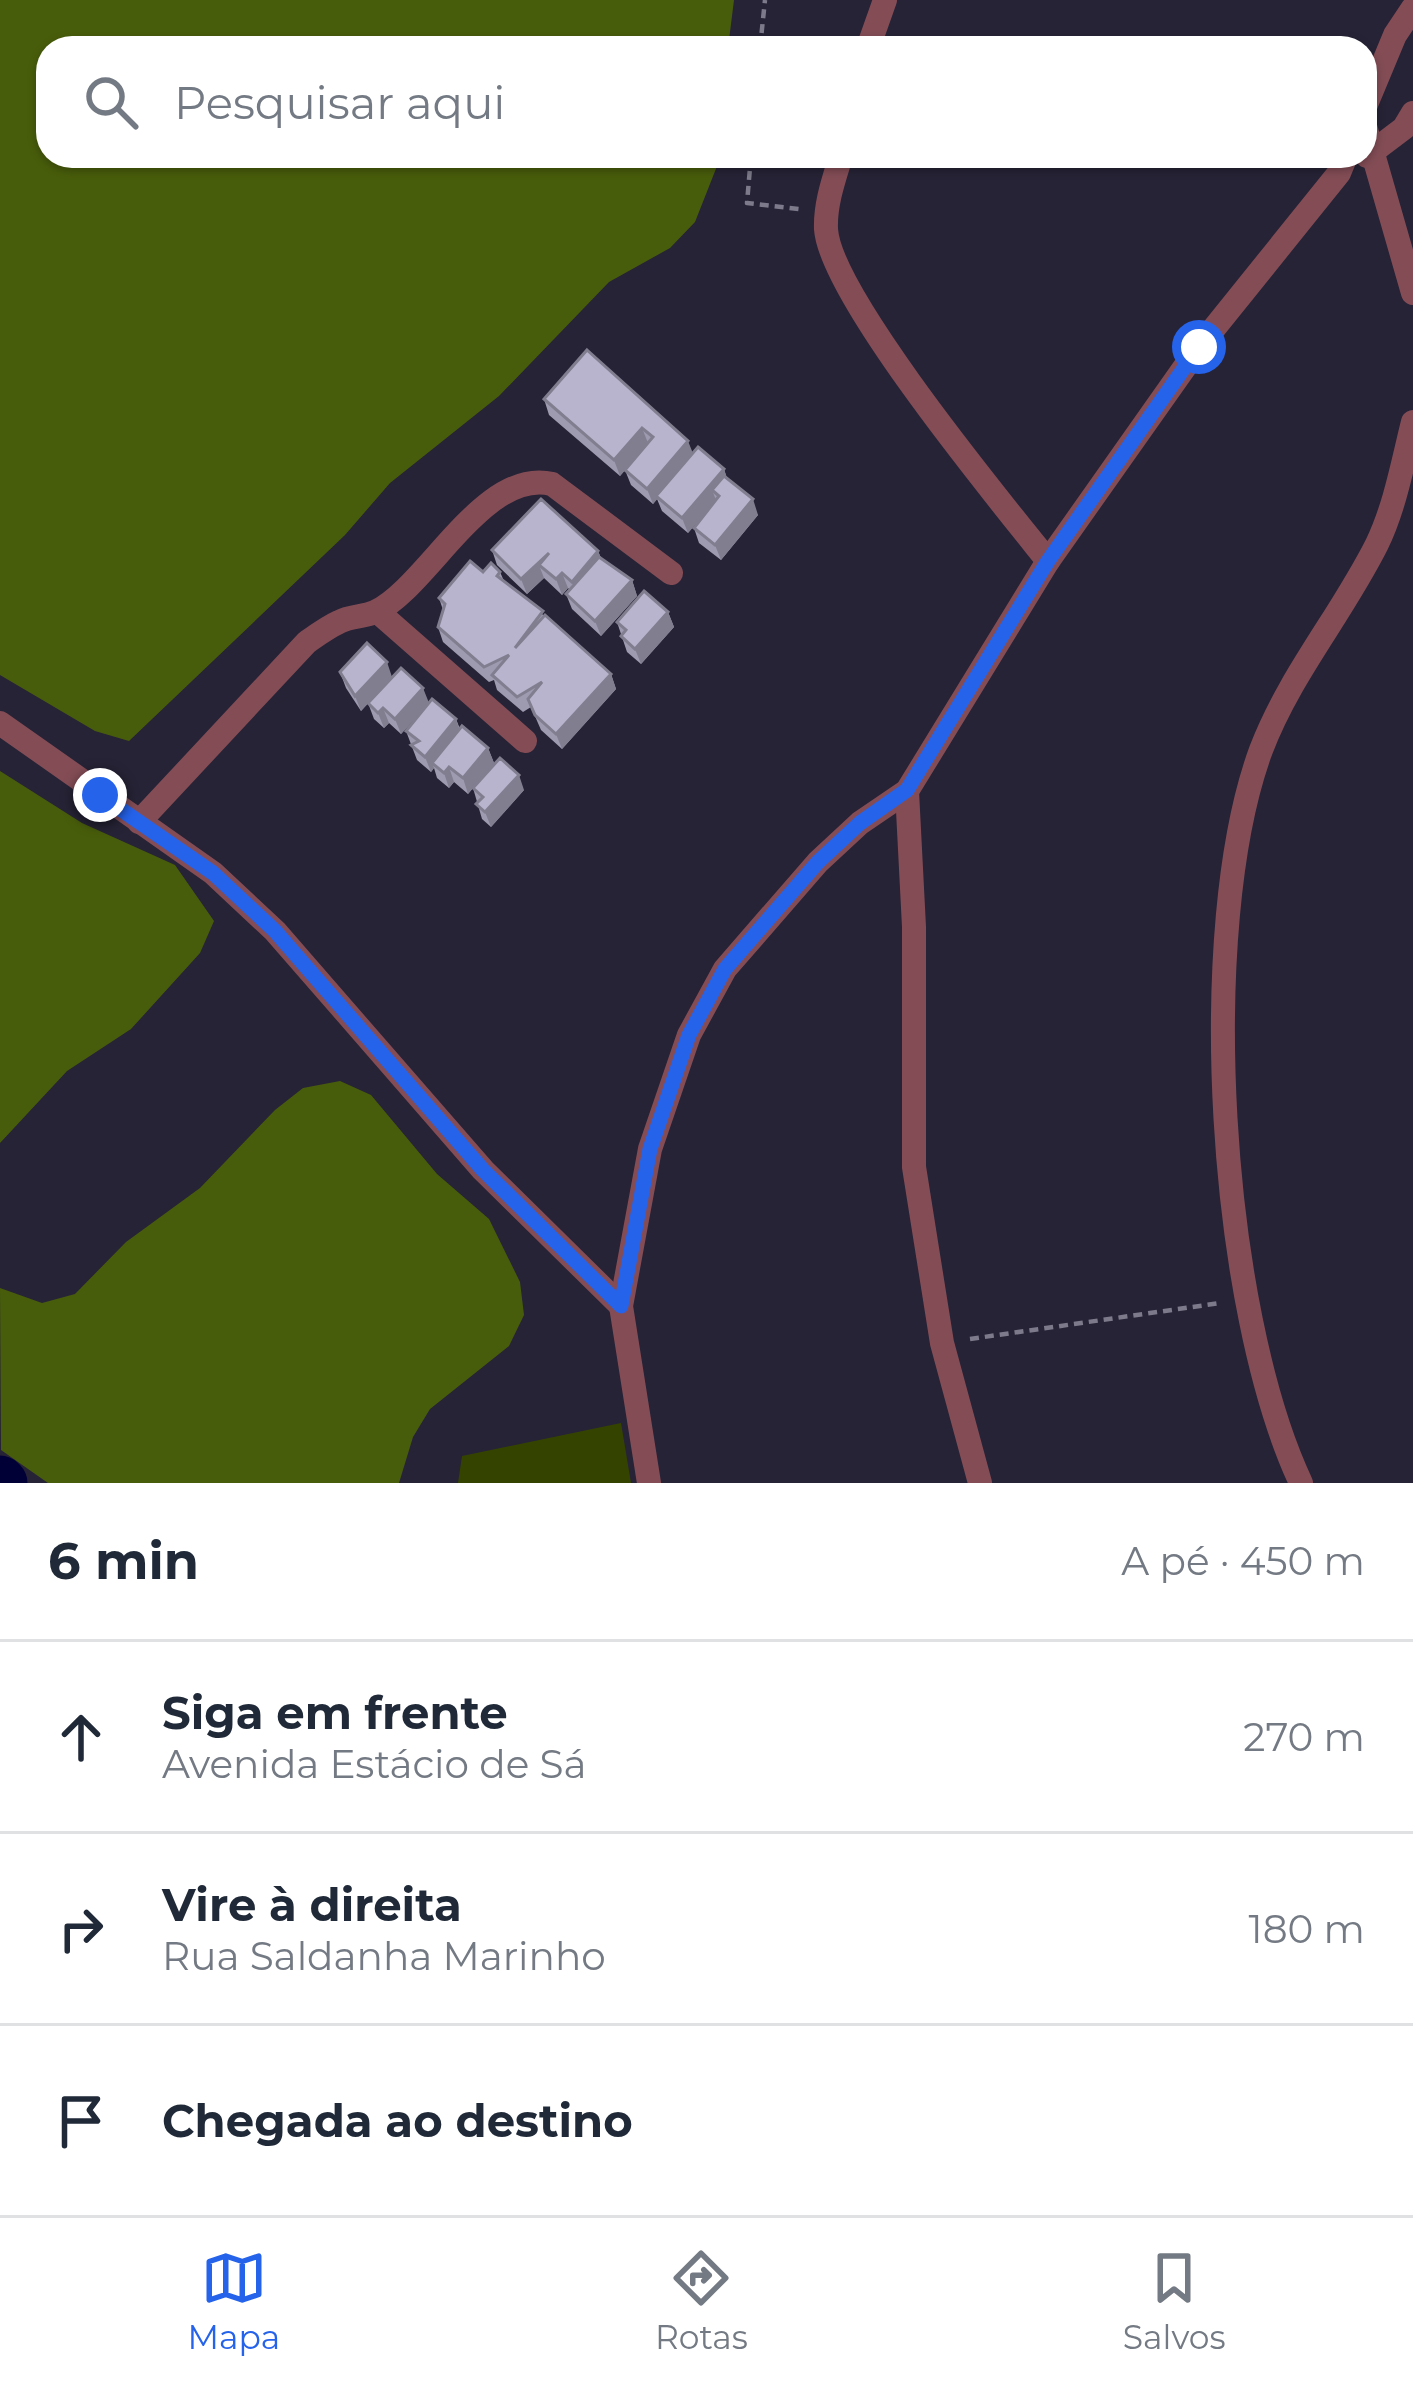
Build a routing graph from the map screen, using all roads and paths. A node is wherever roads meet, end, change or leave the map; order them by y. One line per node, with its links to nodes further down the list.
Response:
1 (765, 0): 4 (path)
2 (885, 0): 5 (street)
3 (1413, 8): 6 (street)
4 (761, 36)
5 (872, 36)
6 (1377, 77)
7 (1413, 113): 8 (street)
8 (1377, 150)
9 (1377, 155): 14 (street)
10 (750, 168): 13 (path)
11 (838, 168): 13 (street)
12 (1339, 168): 16 (street)
13 (828, 213): 16 (street)
14 (1413, 293)
15 (1413, 422): 23 (street)
16 (1048, 561): 21 (street)
17 (671, 573): 18 (street)
18 (378, 612): 20 (street); 22 (street)
19 (0, 723): 22 (street)
20 (525, 741)
21 (907, 790): 24 (street); 25 (street)
22 (139, 822): 24 (street)
23 (1244, 1300): 25 (path); 28 (street)
24 (621, 1306): 26 (street)
25 (942, 1343): 27 (street)
26 (649, 1483)
27 (980, 1483)
28 (1301, 1483)

